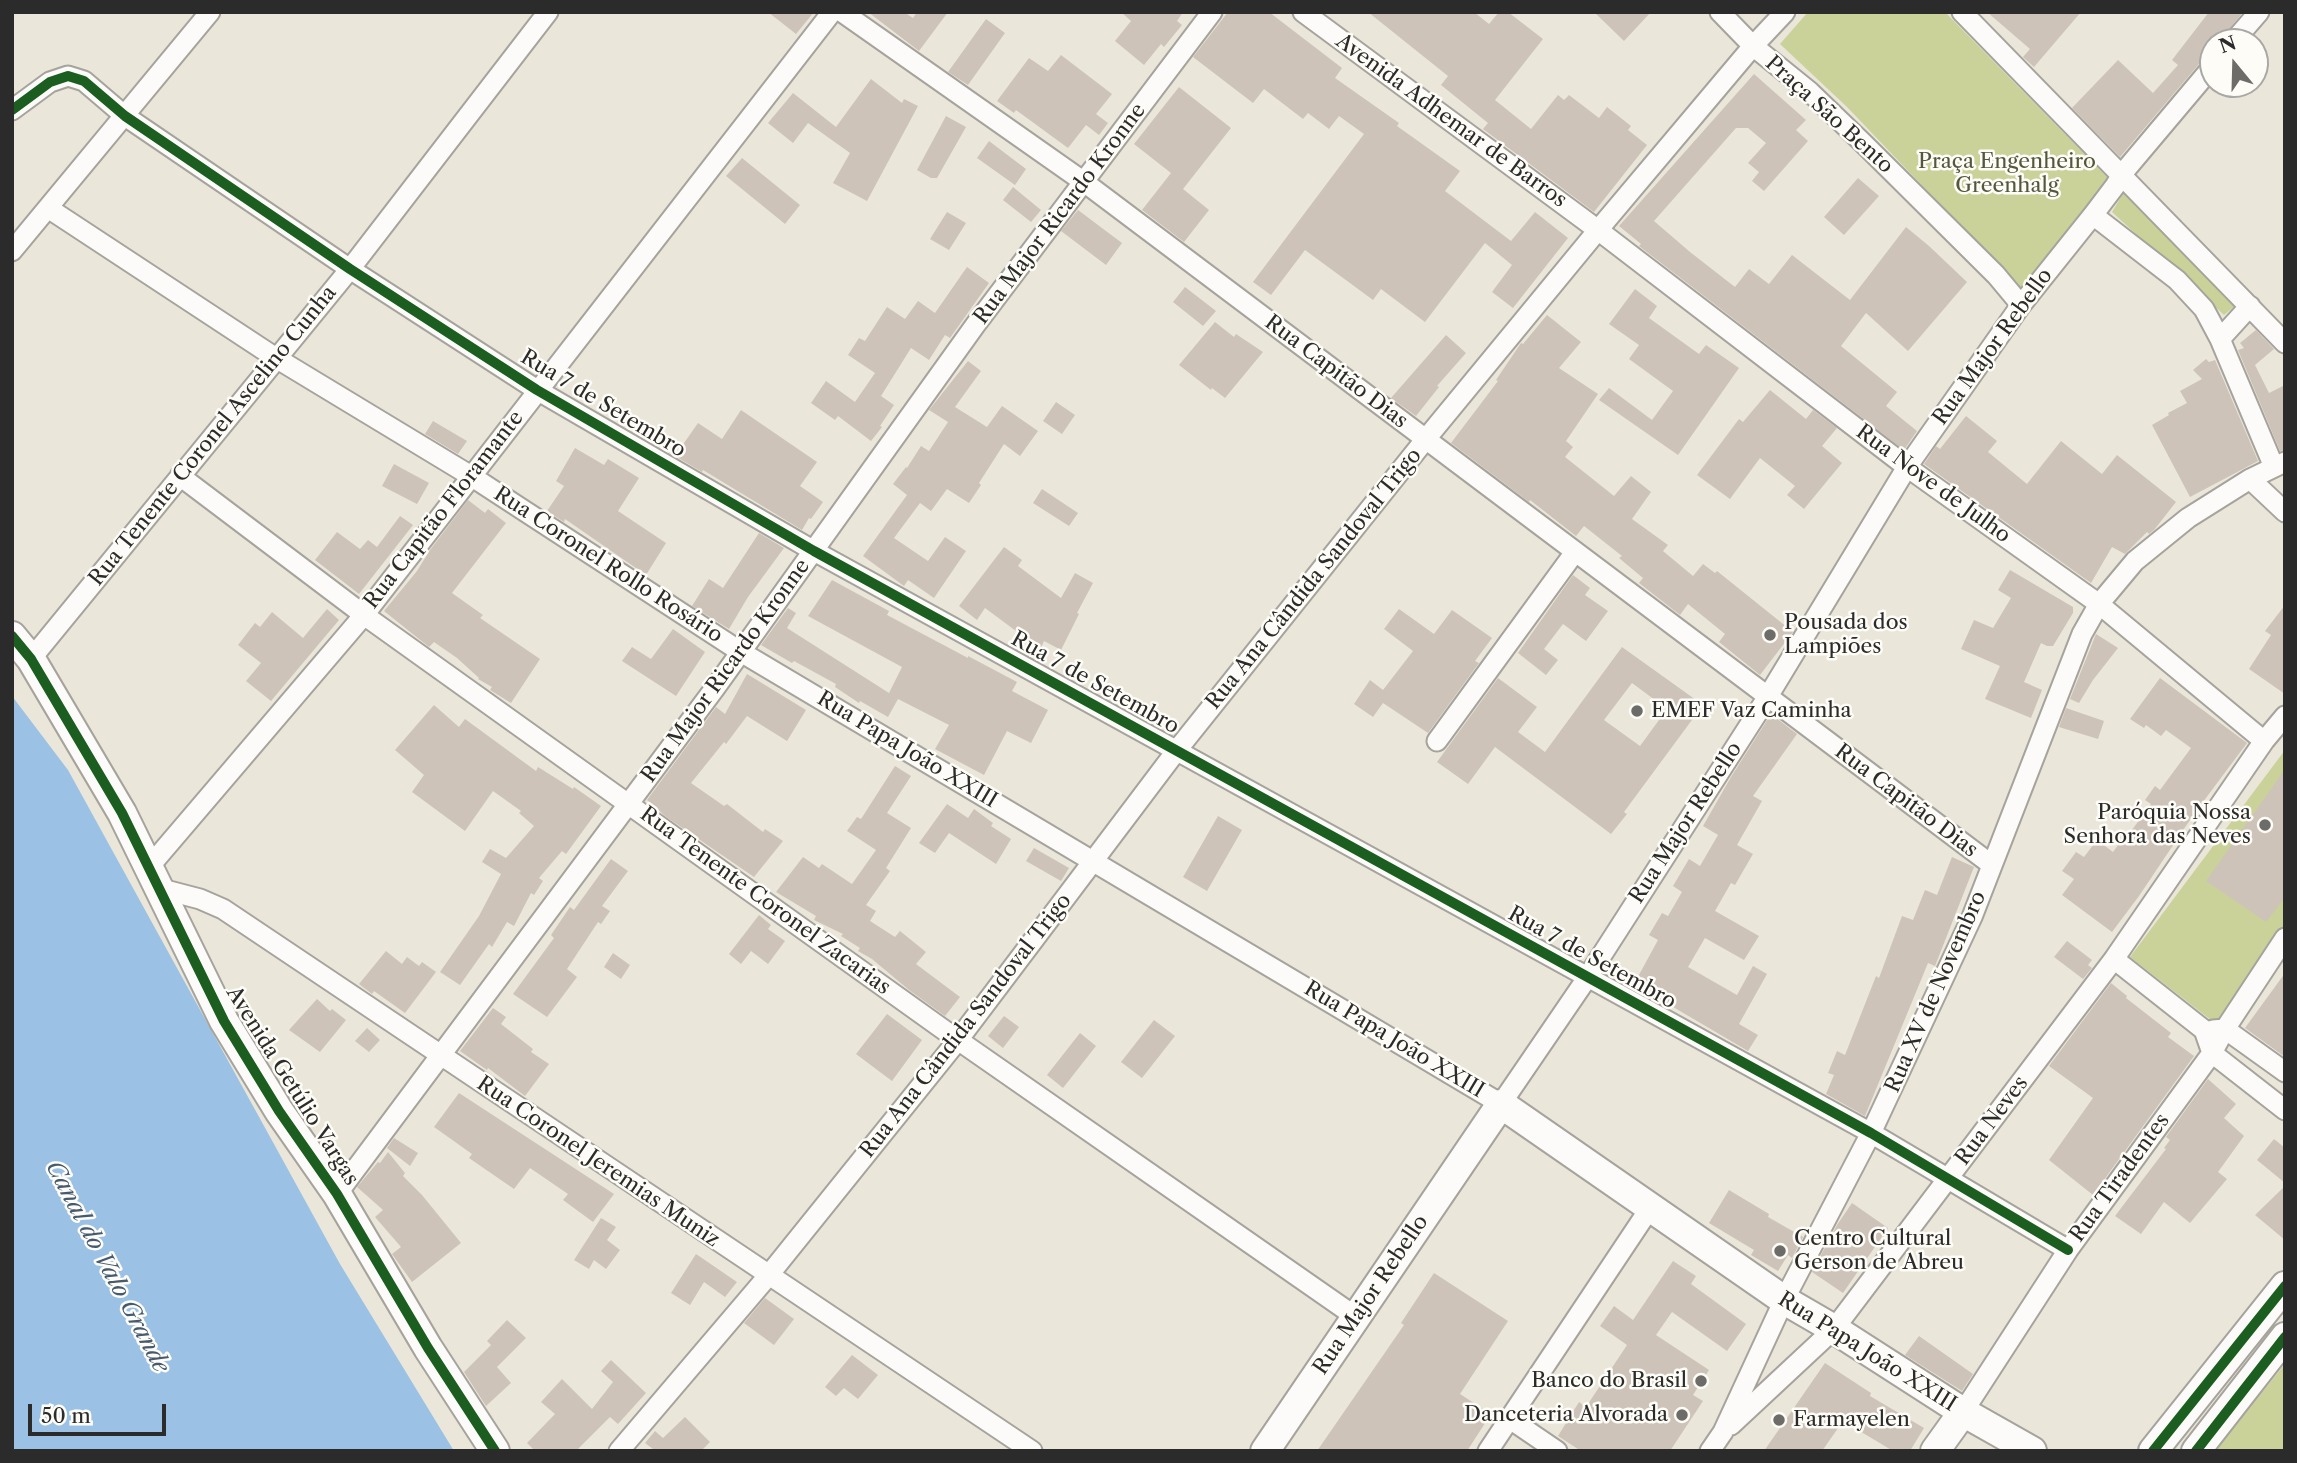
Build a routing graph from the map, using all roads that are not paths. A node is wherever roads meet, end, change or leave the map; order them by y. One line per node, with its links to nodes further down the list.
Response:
1 (210, 12): 15 (street)
2 (548, 12): 22 (street, Rua Tenente Coronel Ascelino Cunha)
3 (832, 12): 28 (street, Rua Capitão Floramante)
4 (842, 12): 17 (street, Rua Capitão Dias)
5 (1212, 12): 17 (street, Rua Major Ricardo Kronne)
6 (1303, 12): 20 (street, Avenida Adhemar de Barros)
7 (1720, 12): 12 (street, Praça São Bento)
8 (1785, 12): 12 (street, Rua Ana Cândida Sandoval Trigo)
9 (1962, 12): 16 (street)
10 (2259, 12): 11 (street)
11 (2246, 28)
12 (1754, 46): 20 (street, Rua Ana Cândida Sandoval Trigo); 23 (street, Praça São Bento)
13 (2199, 83): 16 (street, Rua Major Rebello)
14 (12, 110): 15 (street, Rua 7 de Setembro)
15 (125, 116): 18 (street); 22 (street, Rua 7 de Setembro)
16 (2122, 174): 19 (street, Rua Major Rebello); 24 (street)
17 (1084, 182): 29 (street, Rua Capitão Dias); 36 (street, Rua Major Ricardo Kronne)
18 (48, 208): 21 (street); 27 (street, Rua Coronel Rollo Rosário)
19 (2093, 215): 23 (street, Rua Major Rebello); 25 (street)
20 (1598, 230): 29 (street, Rua Ana Cândida Sandoval Trigo); 31 (street, Rua Nove de Julho)
21 (12, 251)
22 (350, 269): 27 (street, Rua Tenente Coronel Ascelino Cunha); 28 (street, Rua 7 de Setembro)
23 (2021, 305): 31 (street, Rua Major Rebello)
24 (2250, 306): 25 (street); 26 (street)
25 (2220, 339): 30 (street)
26 (2285, 343)
27 (276, 358): 32 (street, Rua Tenente Coronel Ascelino Cunha); 33 (street, Rua Coronel Rollo Rosário)
28 (537, 390): 33 (street, Rua Capitão Floramante); 36 (street, Rua 7 de Setembro)
29 (1425, 440): 37 (street, Rua Capitão Dias); 47 (street, Rua Ana Cândida Sandoval Trigo)
30 (2279, 464): 34 (street, Rua XV de Novembro)
31 (1907, 467): 38 (street, Rua Nove de Julho); 43 (street, Rua Major Rebello)
32 (180, 476): 39 (street, Rua Tenente Coronel Zacarias); 42 (street, Rua Tenente Coronel Ascelino Cunha)
33 (471, 476): 39 (street, Rua Capitão Floramante); 41 (street, Rua Coronel Rollo Rosário)
34 (2250, 480): 35 (street); 38 (street, Rua XV de Novembro)
35 (2285, 512)
36 (814, 551): 41 (street, Rua Major Ricardo Kronne); 47 (street, Rua 7 de Setembro)
37 (1574, 552): 43 (street, Rua Capitão Dias); 45 (street)
38 (2099, 604): 46 (street, Rua Nove de Julho); 50 (street, Rua XV de Novembro)
39 (364, 615): 48 (street, Rua Tenente Coronel Zacarias); 51 (street, Rua Capitão Floramante)
40 (12, 636): 42 (main road, Avenida Getúlio Vargas)
41 (741, 652): 48 (street, Rua Major Ricardo Kronne); 49 (street, Rua Papa João XXIII)
42 (31, 659): 51 (main road, Avenida Getúlio Vargas)
43 (1767, 698): 50 (street, Rua Capitão Dias); 54 (street, Rua Major Rebello)
44 (2285, 716): 46 (street, Rua Neves)
45 (1437, 741)
46 (2264, 741): 53 (street, Rua Neves)
47 (1177, 750): 49 (street, Rua Ana Cândida Sandoval Trigo); 54 (street, Rua 7 de Setembro)
48 (630, 803): 57 (street, Rua Tenente Coronel Zacarias); 59 (street, Rua Major Ricardo Kronne)
49 (1094, 862): 57 (street, Rua Ana Cândida Sandoval Trigo); 61 (street, Rua Papa João XXIII)
50 (1992, 865): 63 (street, Rua XV de Novembro)
51 (154, 878): 59 (street, Rua Coronel Jeremias Muniz); 65 (main road, Avenida Getúlio Vargas)
52 (2285, 938): 55 (street, Rua Tiradentes)
53 (2114, 959): 56 (street); 64 (street, Rua Neves)
54 (1587, 978): 61 (street, Rua Major Rebello); 63 (street, Rua 7 de Setembro)
55 (2225, 1028): 56 (street); 58 (street, Rua Tiradentes); 60 (street)
56 (2204, 1030): 58 (street)
57 (958, 1040): 68 (street, Rua Ana Cândida Sandoval Trigo); 71 (street, Rua Tenente Coronel Zacarias)
58 (2212, 1053): 62 (street); 67 (street, Rua Tiradentes)
59 (441, 1056): 65 (street, Rua Major Ricardo Kronne); 68 (street, Rua Coronel Jeremias Muniz)
60 (2285, 1072)
61 (1501, 1104): 66 (main road, Rua Papa João XXIII); 71 (main road, Rua Major Rebello)
62 (2285, 1110)
63 (1871, 1133): 64 (street, Rua 7 de Setembro); 70 (street, Rua XV de Novembro)
64 (1948, 1180): 67 (street, Rua 7 de Setembro); 72 (street, Rua Neves)
65 (337, 1194): 77 (main road, Avenida Getúlio Vargas)
66 (1650, 1208): 70 (main road, Rua Papa João XXIII); 75 (street)
67 (2068, 1250): 74 (street, Rua Tiradentes)
68 (768, 1276): 78 (street, Rua Ana Cândida Sandoval Trigo); 79 (street, Rua Coronel Jeremias Muniz)
69 (2285, 1286): 86 (main road)
70 (1784, 1300): 72 (main road, Rua Papa João XXIII); 76 (street, Rua XV de Novembro)
71 (1356, 1317): 80 (main road, Rua Major Rebello)
72 (1834, 1329): 74 (main road, Rua Papa João XXIII); 76 (street, Rua Neves)
73 (2285, 1336): 87 (main road)
74 (1963, 1412): 84 (main road); 85 (main road, Rua Papa João XXIII)
75 (1510, 1419): 81 (street); 82 (street)
76 (1723, 1432): 83 (street)
77 (495, 1451)
78 (619, 1451)
79 (1032, 1451)
80 (1265, 1451)
81 (1488, 1451)
82 (1557, 1451)
83 (1710, 1451)
84 (1935, 1451)
85 (2032, 1451)
86 (2153, 1451)
87 (2196, 1451)

